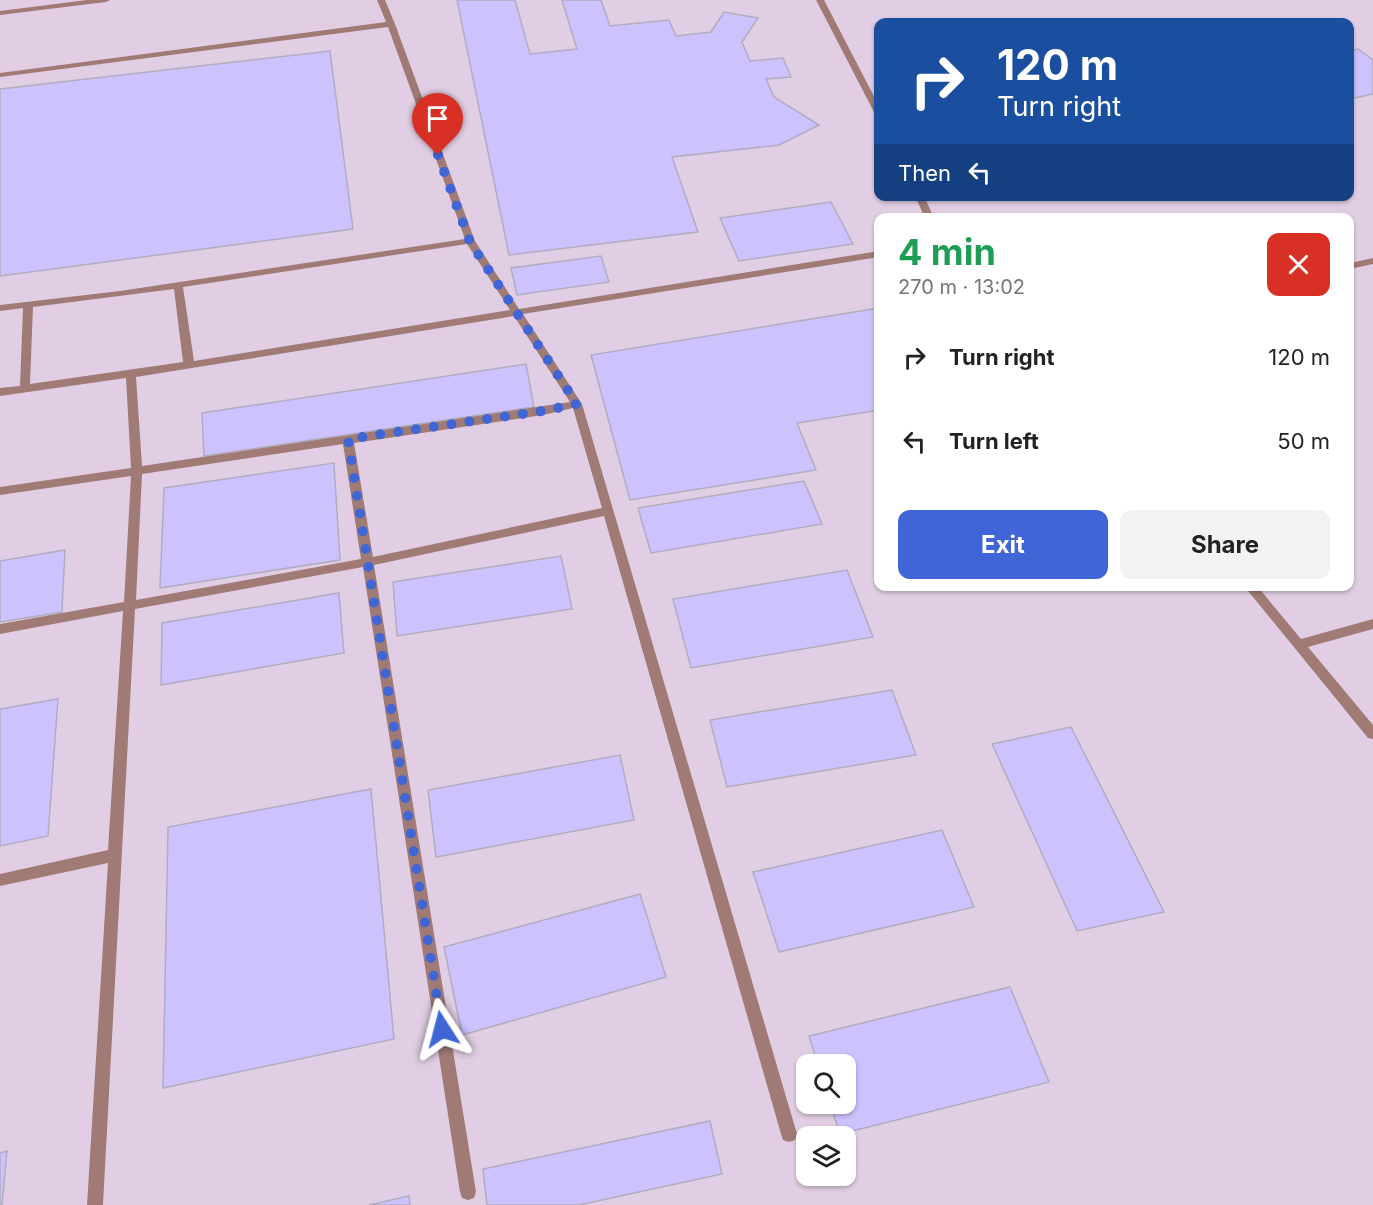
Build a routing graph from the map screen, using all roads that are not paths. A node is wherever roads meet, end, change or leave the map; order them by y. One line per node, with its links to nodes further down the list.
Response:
1 (106, 0): 5 (lane)
2 (381, 0): 6 (lane)
3 (832, 0): 4 (lane)
4 (821, 1): 8 (lane)
5 (0, 13)
6 (391, 24): 7 (lane); 9 (lane)
7 (0, 75)
8 (874, 105)
9 (470, 242): 13 (lane); 16 (lane)
10 (874, 255): 16 (lane)
11 (1373, 261): 12 (lane)
12 (1354, 265)
13 (178, 285): 14 (lane); 17 (lane)
14 (28, 305): 15 (lane); 19 (lane)
15 (0, 308)
16 (515, 311): 17 (lane); 21 (lane)
17 (189, 365): 18 (lane)
18 (131, 374): 19 (lane); 23 (lane)
19 (25, 388): 20 (lane)
20 (0, 392)
21 (577, 404): 22 (lane); 25 (lane)
22 (348, 439): 23 (lane); 26 (lane)
23 (137, 471): 24 (lane); 28 (lane)
24 (0, 491)
25 (608, 511): 26 (lane); 35 (lane)
26 (368, 562): 28 (lane); 36 (lane)
27 (1254, 591): 31 (lane)
28 (129, 606): 30 (lane); 33 (lane)
29 (1373, 624): 31 (lane)
30 (0, 629)
31 (1298, 645): 32 (lane)
32 (1373, 734)
33 (115, 855): 34 (lane); 37 (lane)
34 (0, 880)
35 (789, 1134)
36 (468, 1192)
37 (94, 1205)

